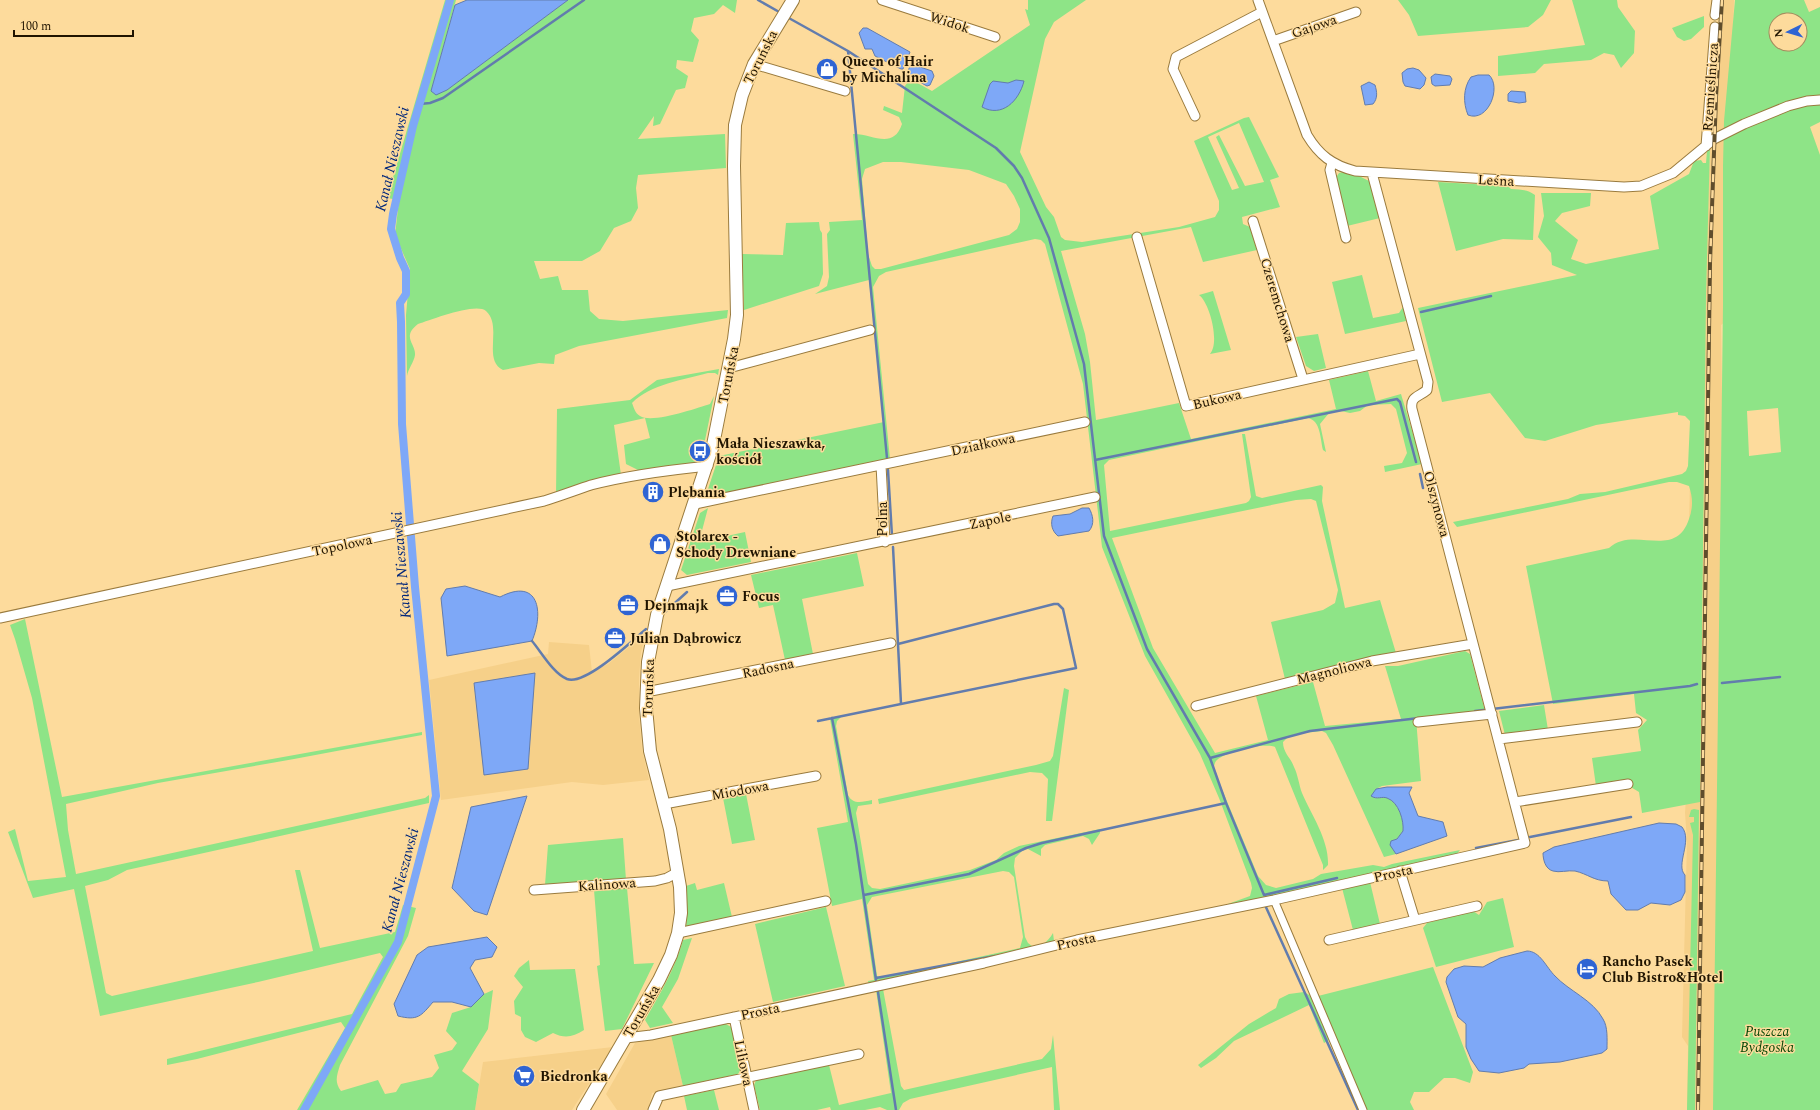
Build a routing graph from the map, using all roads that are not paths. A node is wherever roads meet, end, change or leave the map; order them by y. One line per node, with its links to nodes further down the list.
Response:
1 (882, 0): 9 (street, Widok)
2 (1258, 0): 5 (street, Leśna)
3 (1717, 0): 7 (street)
4 (787, 10): 11 (main road, Toruńska)
5 (1262, 12): 10 (street, Leśna); 14 (street)
6 (1356, 12): 10 (street, Gajowa)
7 (1716, 16)
8 (1715, 27): 15 (street, Rzemieślnicza)
9 (996, 37)
10 (1273, 40): 16 (street, Leśna)
11 (754, 64): 12 (street); 23 (main road, Toruńska)
12 (844, 91)
13 (1820, 100): 15 (street, Leśna)
14 (1195, 116)
15 (1706, 146): 17 (street, Leśna)
16 (1332, 163): 17 (street, Leśna); 20 (street)
17 (1372, 173): 22 (street, Olszynowa)
18 (1254, 221): 24 (street, Czeremchowa)
19 (1137, 237): 24 (street, Bukowa)
20 (1346, 238)
21 (870, 330): 23 (street)
22 (1420, 354): 24 (street, Bukowa); 34 (street, Olszynowa)
23 (729, 368): 27 (main road, Toruńska)
24 (1303, 379)
25 (1085, 422): 26 (street, Działkowa)
26 (880, 465): 29 (street); 30 (street, Polna)
27 (708, 466): 29 (main road, Toruńska); 32 (street, Topolowa)
28 (1095, 497): 30 (street, Zapole)
29 (695, 504): 31 (main road, Toruńska)
30 (885, 542): 31 (street, Polna)
31 (667, 586): 35 (main road, Toruńska)
32 (0, 618)
33 (891, 643): 35 (street, Radosna)
34 (1473, 644): 36 (street, Magnoliowa); 37 (street, Olszynowa)
35 (646, 692): 44 (main road, Toruńska)
36 (1196, 706)
37 (1491, 711): 38 (street); 40 (street, Olszynowa)
38 (1418, 722)
39 (1637, 722): 40 (street)
40 (1499, 739): 43 (street, Olszynowa)
41 (816, 776): 44 (street, Miodowa)
42 (1628, 784): 43 (street)
43 (1515, 802): 45 (street, Olszynowa)
44 (664, 804): 47 (main road, Toruńska)
45 (1525, 843): 46 (street, Prosta)
46 (1400, 871): 49 (street, Prosta); 52 (street)
47 (678, 872): 48 (street, Kalinowa); 53 (main road, Toruńska)
48 (534, 890)
49 (1274, 900): 55 (street, Prosta); 62 (street)
50 (826, 901): 53 (street)
51 (1477, 906): 52 (street)
52 (1415, 920): 54 (street)
53 (678, 934): 56 (main road, Toruńska)
54 (1329, 940)
55 (734, 1017): 56 (street, Prosta); 58 (street, Liliowa)
56 (626, 1038): 59 (main road, Toruńska)
57 (859, 1054): 58 (street)
58 (747, 1076): 60 (street); 61 (street, Liliowa)
59 (583, 1110)
60 (653, 1110)
61 (754, 1110)
62 (1363, 1110)

